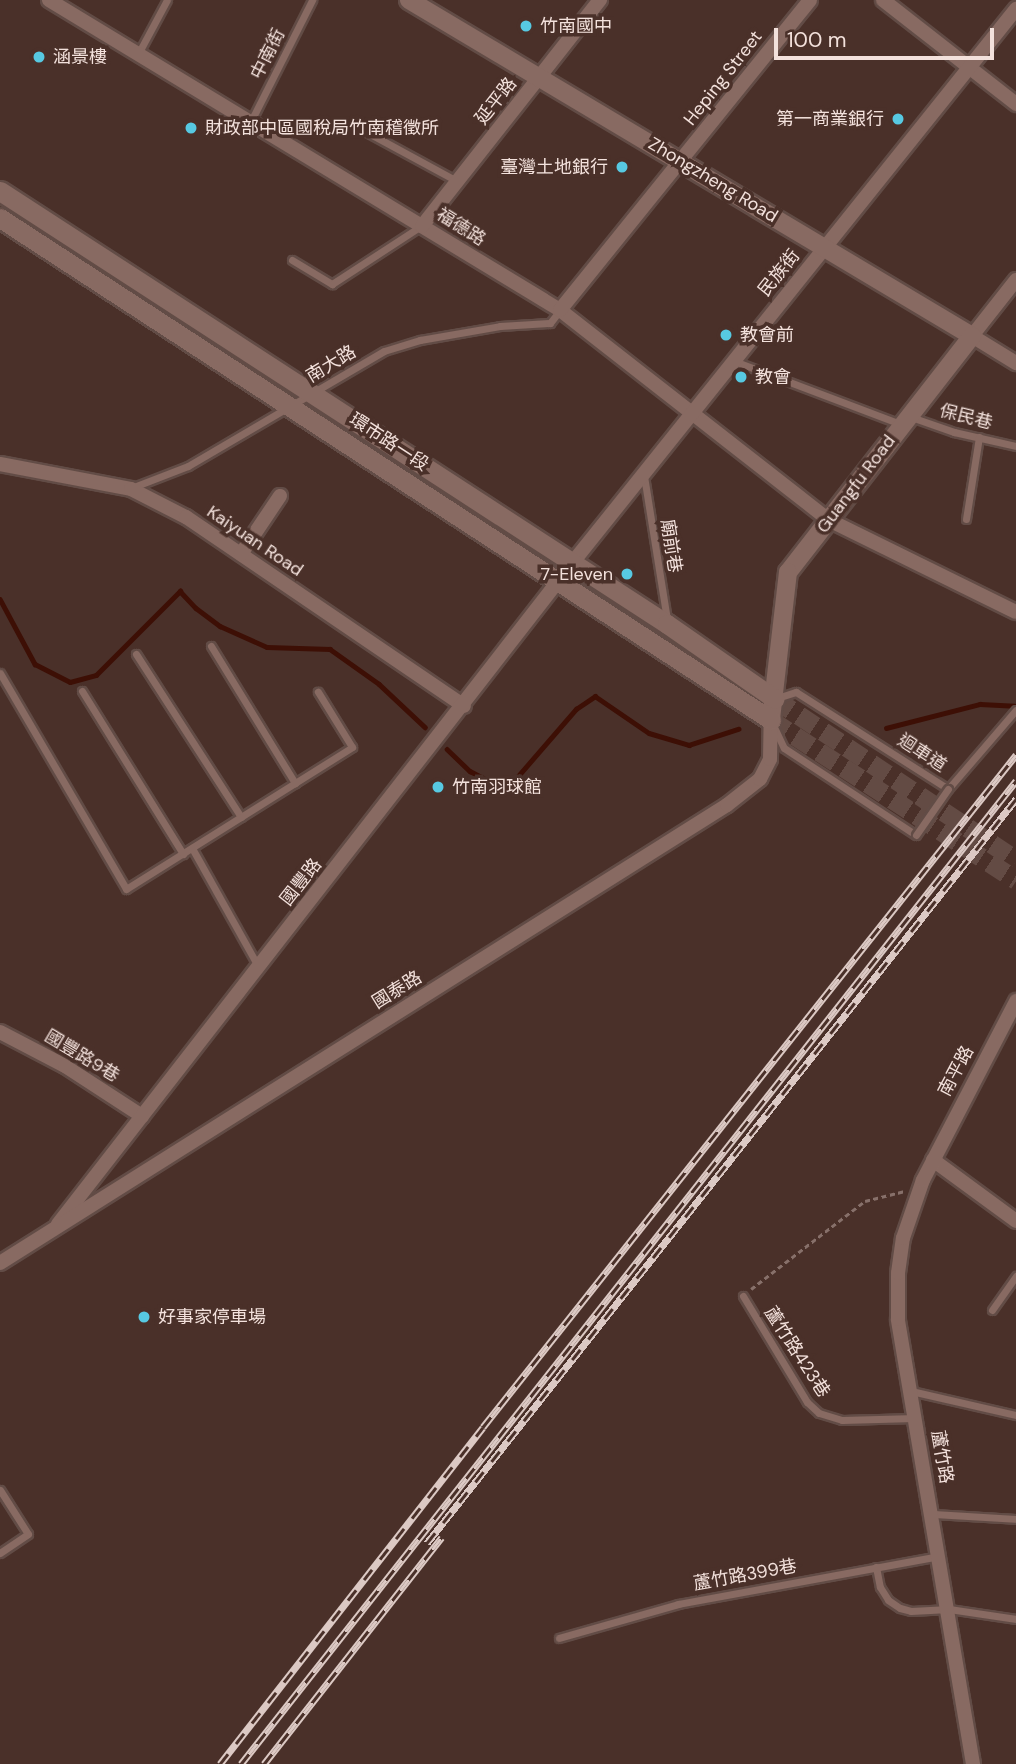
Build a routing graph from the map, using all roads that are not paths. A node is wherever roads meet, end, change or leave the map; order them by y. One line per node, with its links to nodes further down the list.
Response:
1 (49, 0): 9 (street, 福德路)
2 (167, 0): 9 (lane)
3 (312, 0): 13 (lane, 中南街)
4 (600, 0): 11 (street, 延平路)
5 (810, 0): 15 (street, Heping Street)
6 (883, 0): 10 (street)
7 (416, 2): 11 (street, Zhongzheng Road)
8 (1016, 9): 10 (street, 民族街)
9 (138, 54): 13 (street, 福德路)
10 (970, 67): 12 (street); 20 (street, 民族街)
11 (540, 76): 15 (street, Zhongzheng Road); 16 (street, 延平路)
12 (1016, 104)
13 (251, 121): 19 (street, 福德路)
14 (363, 130): 16 (lane)
15 (682, 161): 20 (street, Zhongzheng Road); 24 (street, Heping Street)
16 (457, 181): 19 (street, 延平路)
17 (0, 191): 23 (main road, 環市路一段)
18 (0, 218): 25 (main road, 環市路一段)
19 (422, 226): 21 (lane); 24 (street, 福德路)
20 (824, 248): 26 (street, Zhongzheng Road); 27 (street, 民族街)
21 (292, 260)
22 (1016, 280): 26 (street, Guangfu Road)
23 (169, 300): 25 (main road); 29 (main road, 環市路一段)
24 (560, 310): 29 (lane, 南大路); 31 (street, 福德路)
25 (157, 321): 30 (main road, 環市路一段)
26 (972, 336): 28 (street, Zhongzheng Road); 32 (street, Guangfu Road)
27 (733, 361): 31 (street, 民族街); 32 (lane, 保民巷)
28 (1016, 363)
29 (313, 393): 30 (lane, 南大路); 42 (main road, 環市路一段)
30 (291, 407): 37 (lane, 南大路); 43 (main road, 環市路一段)
31 (691, 413): 36 (street, 民族街); 40 (street, 福德路)
32 (906, 420): 33 (lane, 保民巷); 40 (street, Guangfu Road)
33 (979, 437): 34 (lane, 保民巷); 39 (lane)
34 (1016, 446)
35 (0, 464): 37 (street, Kaiyuan Road)
36 (644, 474): 42 (street, 民族街); 45 (lane, 廟前巷)
37 (131, 489): 41 (street, Kaiyuan Road)
38 (280, 496): 41 (street)
39 (966, 519)
40 (829, 520): 44 (street, 福德路); 51 (street, Guangfu Road)
41 (241, 554): 52 (street, Kaiyuan Road)
42 (573, 562): 43 (street, 國豐路); 45 (main road, 環市路一段)
43 (558, 582): 52 (street, 國豐路); 54 (main road, 環市路一段)
44 (1016, 612)
45 (667, 624): 51 (main road, 環市路一段)
46 (211, 646): 55 (lane)
47 (136, 654): 57 (lane)
48 (0, 673): 59 (lane)
49 (82, 691): 59 (lane)
50 (318, 692): 55 (lane)
51 (775, 699): 54 (street, Guangfu Road); 56 (lane, 迴車道)
52 (464, 706): 60 (street, 國豐路)
53 (1016, 710): 56 (lane)
54 (771, 720): 56 (lane, 迴車道, bridge); 66 (street, 國泰路)
55 (295, 783): 57 (lane)
56 (948, 789)
57 (242, 817): 58 (lane)
58 (192, 848): 59 (lane); 60 (lane)
59 (183, 854)
60 (259, 967): 63 (street, 國豐路)
61 (1016, 1001): 64 (street, 南平路)
62 (0, 1032): 63 (street, 國豐路9巷)
63 (142, 1116): 66 (street, 國豐路)
64 (933, 1160): 65 (street); 71 (street, 蘆竹路)
65 (1015, 1216)
66 (58, 1224): 67 (street, 國泰路)
67 (0, 1263)
68 (1016, 1276): 70 (lane)
69 (743, 1296): 73 (lane, 蘆竹路423巷)
70 (992, 1310)
71 (911, 1391): 72 (lane); 73 (street, 蘆竹路)
72 (1016, 1415)
73 (916, 1418): 75 (street, 蘆竹路)
74 (0, 1490): 77 (lane)
75 (933, 1514): 76 (lane); 78 (street, 蘆竹路)
76 (1016, 1519)
77 (0, 1553)
78 (940, 1556): 79 (lane, 蘆竹路399巷); 80 (street, 蘆竹路)
79 (876, 1567): 80 (lane); 82 (lane, 蘆竹路399巷)
80 (949, 1609): 81 (lane); 83 (street, 蘆竹路)
81 (1016, 1619)
82 (559, 1638)
83 (973, 1764)

